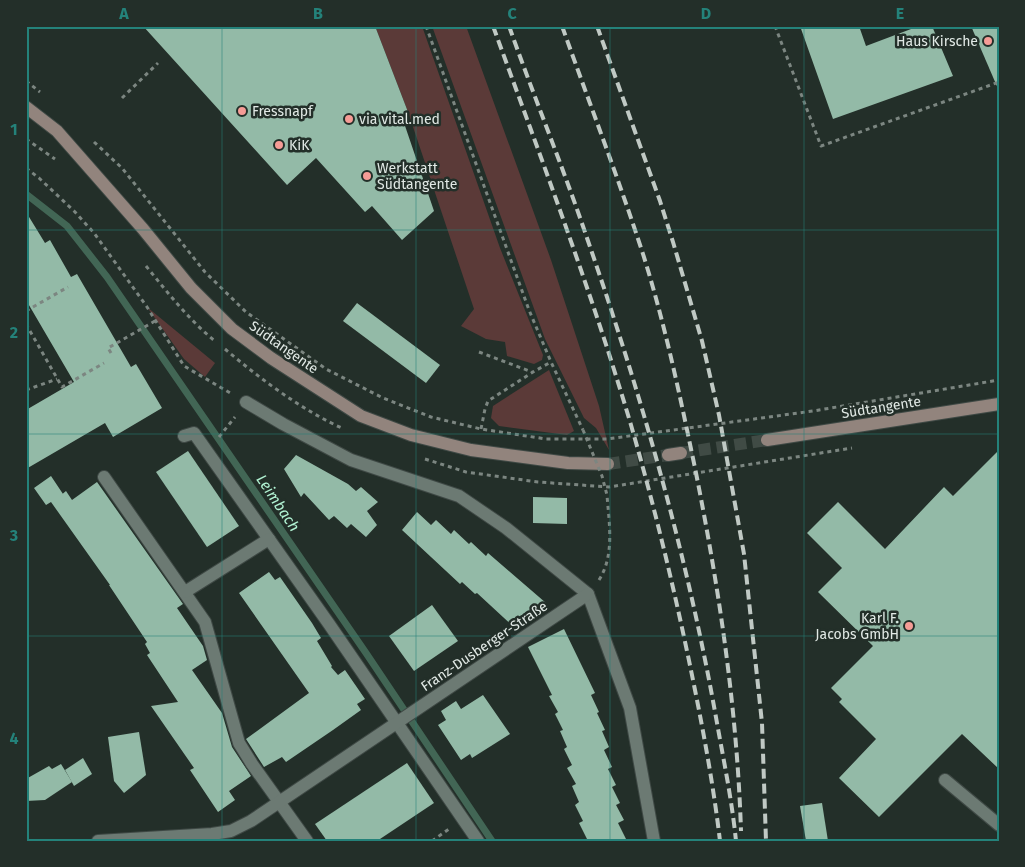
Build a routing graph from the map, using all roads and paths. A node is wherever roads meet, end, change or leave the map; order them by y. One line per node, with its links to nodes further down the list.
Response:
1 (426, 26): 22 (path)
2 (775, 26): 5 (path)
3 (158, 63): 7 (path)
4 (26, 80): 6 (path)
5 (999, 82)
6 (42, 94)
7 (122, 98)
8 (26, 107): 38 (main road, Südtangente)
9 (26, 139): 11 (path)
10 (93, 141): 30 (path)
11 (61, 163)
12 (26, 168): 16 (path)
13 (145, 264): 18 (path)
14 (68, 287): 15 (path)
15 (26, 311)
16 (155, 321): 21 (path); 28 (path)
17 (26, 324): 25 (path)
18 (217, 342)
19 (224, 349): 31 (path)
20 (479, 352): 24 (path)
21 (111, 353)
22 (551, 362): 24 (path); 42 (path, bridge)
23 (104, 363): 25 (path)
24 (533, 372): 30 (path)
25 (57, 379): 27 (path)
26 (999, 380): 30 (path)
27 (26, 390)
28 (246, 402): 42 (street)
29 (999, 404): 33 (main road, Südtangente)
30 (481, 429)
31 (352, 432)
32 (184, 436): 40 (street)
33 (767, 440)
34 (861, 446): 37 (path)
35 (681, 453): 36 (main road)
36 (668, 456)
37 (421, 458)
38 (608, 464)
39 (104, 476): 41 (street)
40 (269, 539): 41 (street); 43 (street)
41 (185, 592): 45 (street)
42 (588, 594): 43 (street, Franz-Dusberger-Straße); 50 (street)
43 (396, 722): 45 (street, Franz-Dusberger-Straße); 49 (street)
44 (945, 780): 46 (street)
45 (279, 802): 47 (street, Franz-Dusberger-Straße); 48 (street)
46 (999, 825)
47 (98, 841)
48 (307, 841)
49 (478, 841)
50 (654, 841)

